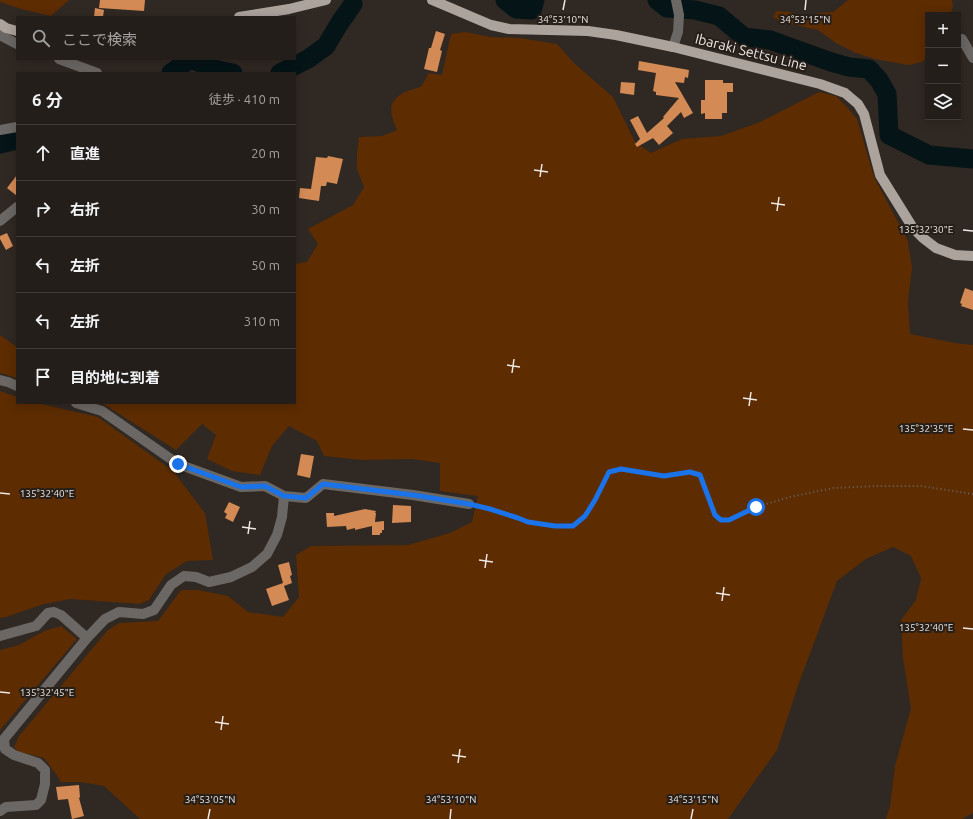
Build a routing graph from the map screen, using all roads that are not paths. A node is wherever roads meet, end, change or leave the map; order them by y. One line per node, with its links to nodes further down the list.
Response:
1 (326, 0): 4 (main road)
2 (432, 0): 10 (main road, Ibaraki Settsu Line)
3 (677, 2): 10 (street)
4 (245, 16)
5 (0, 24): 6 (main road)
6 (16, 31)
7 (0, 35): 9 (street)
8 (962, 39): 11 (street)
9 (16, 43)
10 (673, 47): 18 (main road, Ibaraki Settsu Line)
11 (973, 58)
12 (62, 60): 13 (street)
13 (94, 72)
14 (16, 128): 15 (street)
15 (0, 130)
16 (16, 208): 17 (street)
17 (0, 221)
18 (973, 256)
19 (0, 380): 20 (street)
20 (16, 386)
21 (79, 404): 22 (street)
22 (284, 496): 23 (street); 25 (street)
23 (469, 504)
24 (0, 636): 25 (street)
25 (87, 638): 26 (street)
26 (0, 811)

